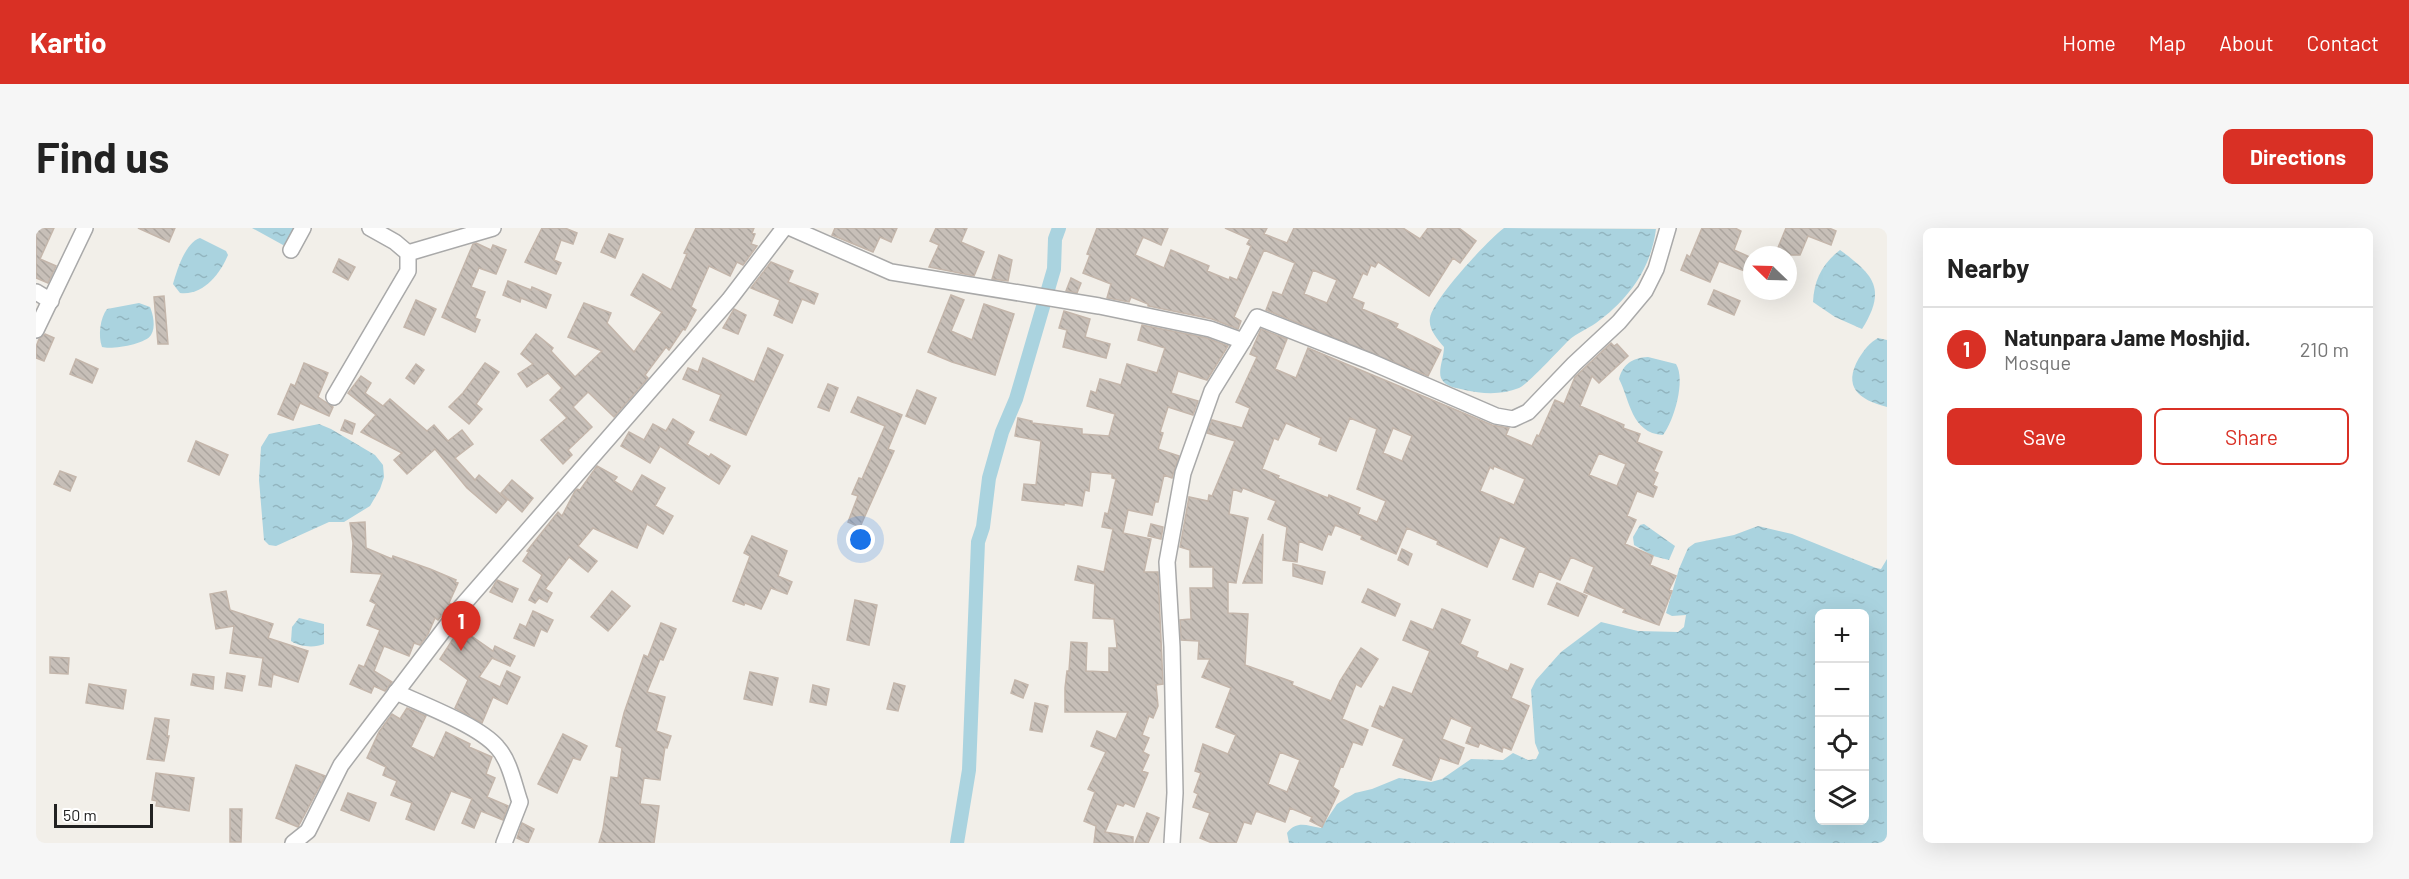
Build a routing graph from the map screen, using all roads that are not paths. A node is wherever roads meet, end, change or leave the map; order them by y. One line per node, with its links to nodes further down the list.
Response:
1 (85, 228): 11 (street)
2 (303, 228): 8 (street)
3 (370, 228): 9 (street)
4 (493, 228): 9 (street)
5 (784, 228): 15 (street)
6 (791, 228): 13 (street)
7 (1668, 228): 13 (street)
8 (291, 250)
9 (408, 253): 14 (street)
10 (36, 292): 11 (street)
11 (51, 301): 12 (street)
12 (36, 330)
13 (1243, 341): 18 (street)
14 (334, 397)
15 (396, 692): 16 (street); 17 (street)
16 (293, 843)
17 (504, 843)
18 (1172, 843)

